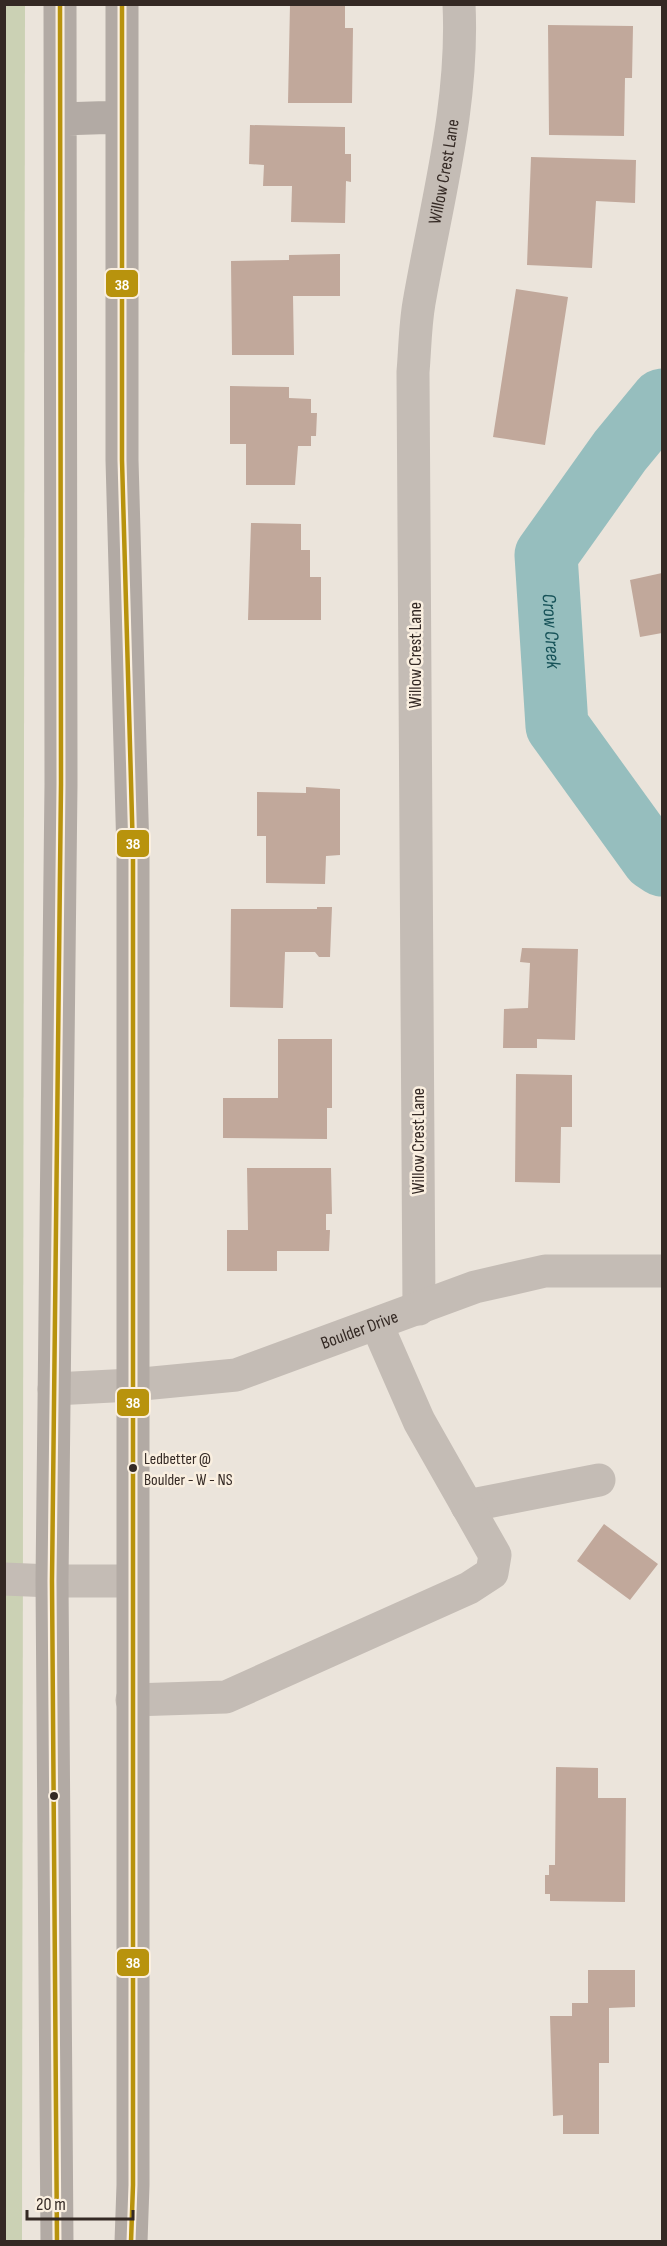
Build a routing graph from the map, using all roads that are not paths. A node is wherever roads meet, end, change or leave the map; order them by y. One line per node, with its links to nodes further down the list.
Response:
1 (60, 4): 5 (main road)
2 (122, 4): 4 (main road)
3 (459, 4): 7 (street, Willow Crest Lane)
4 (122, 117): 5 (main road); 9 (main road)
5 (61, 119): 10 (main road)
6 (663, 1271): 7 (street, Boulder Drive)
7 (419, 1309): 8 (street, Boulder Drive)
8 (377, 1325): 9 (street, Boulder Drive); 12 (street)
9 (132, 1385): 10 (street, Boulder Drive); 15 (main road)
10 (54, 1389): 14 (main road)
11 (599, 1480): 12 (street)
12 (467, 1506): 16 (street)
13 (4, 1579): 14 (street)
14 (52, 1581): 15 (street); 17 (main road)
15 (132, 1581): 16 (main road)
16 (132, 1700): 18 (main road)
17 (57, 2241)
18 (131, 2241)

